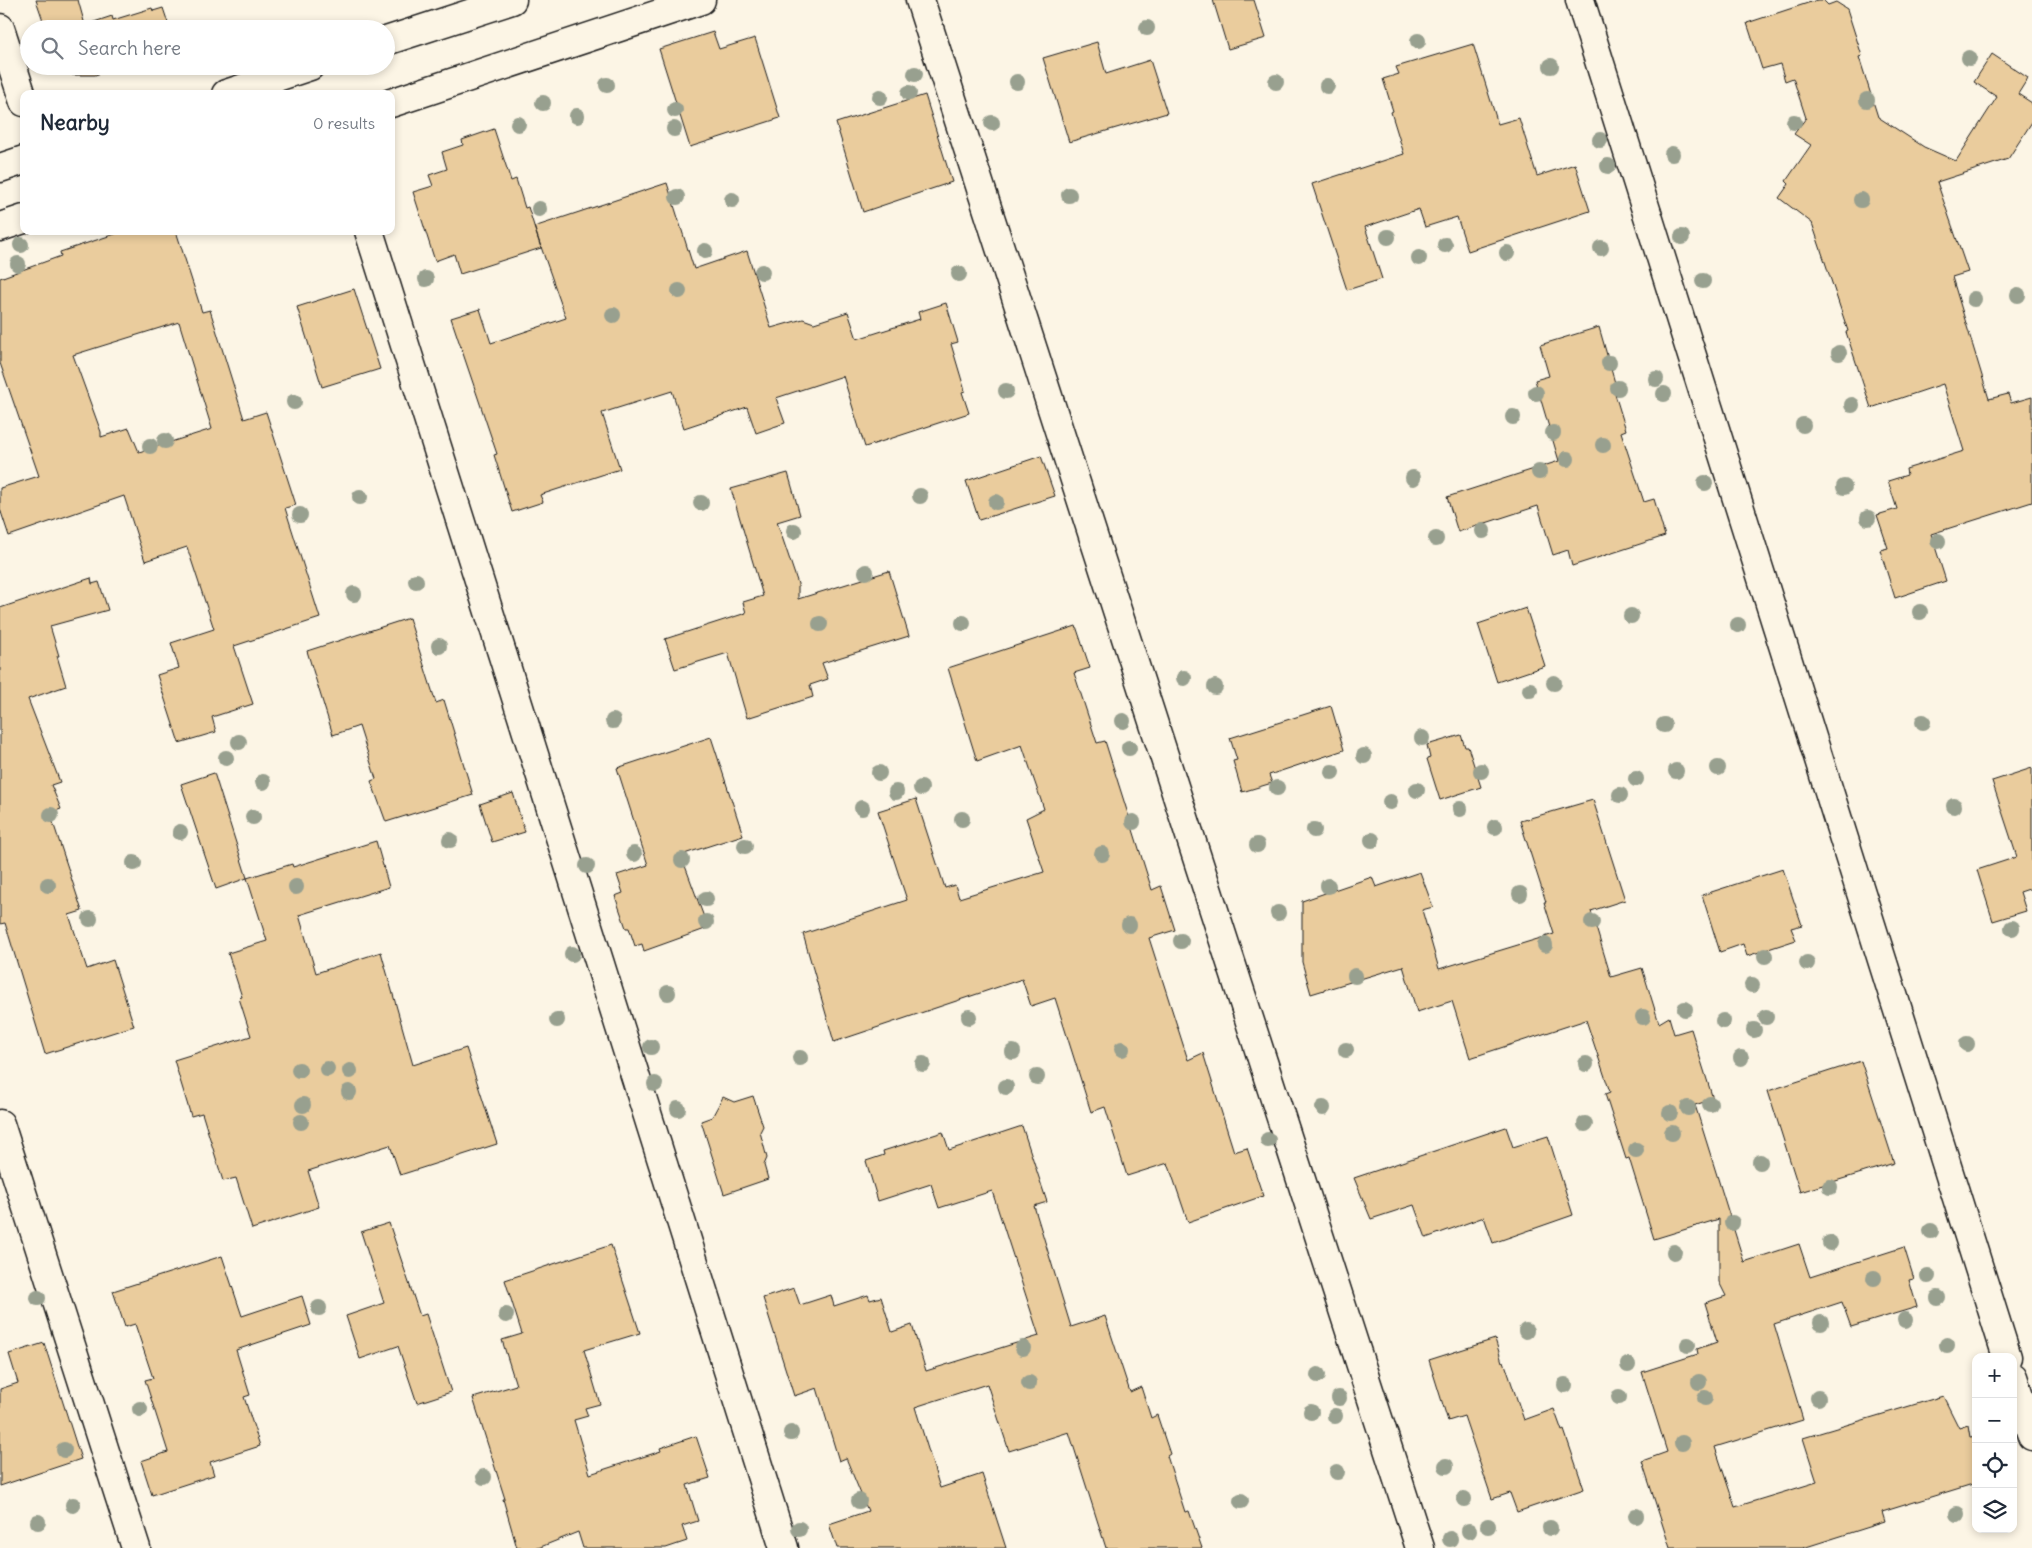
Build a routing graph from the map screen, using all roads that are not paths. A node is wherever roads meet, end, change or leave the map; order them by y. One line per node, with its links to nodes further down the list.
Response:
1 (512, 0): 7 (street)
2 (701, 0): 5 (street)
3 (920, 0): 23 (street)
4 (1580, 0): 18 (street)
5 (635, 10): 11 (street)
6 (0, 28): 9 (street)
7 (395, 38)
8 (283, 75): 10 (street)
9 (20, 90)
10 (238, 90)
11 (395, 101)
12 (20, 161): 13 (street)
13 (0, 168)
14 (20, 220): 15 (street)
15 (0, 226)
16 (370, 235): 22 (street)
17 (0, 1124): 21 (street)
18 (2006, 1353)
19 (2017, 1389): 20 (street)
20 (2032, 1436)
21 (136, 1548)
22 (784, 1548)
23 (1420, 1548)

